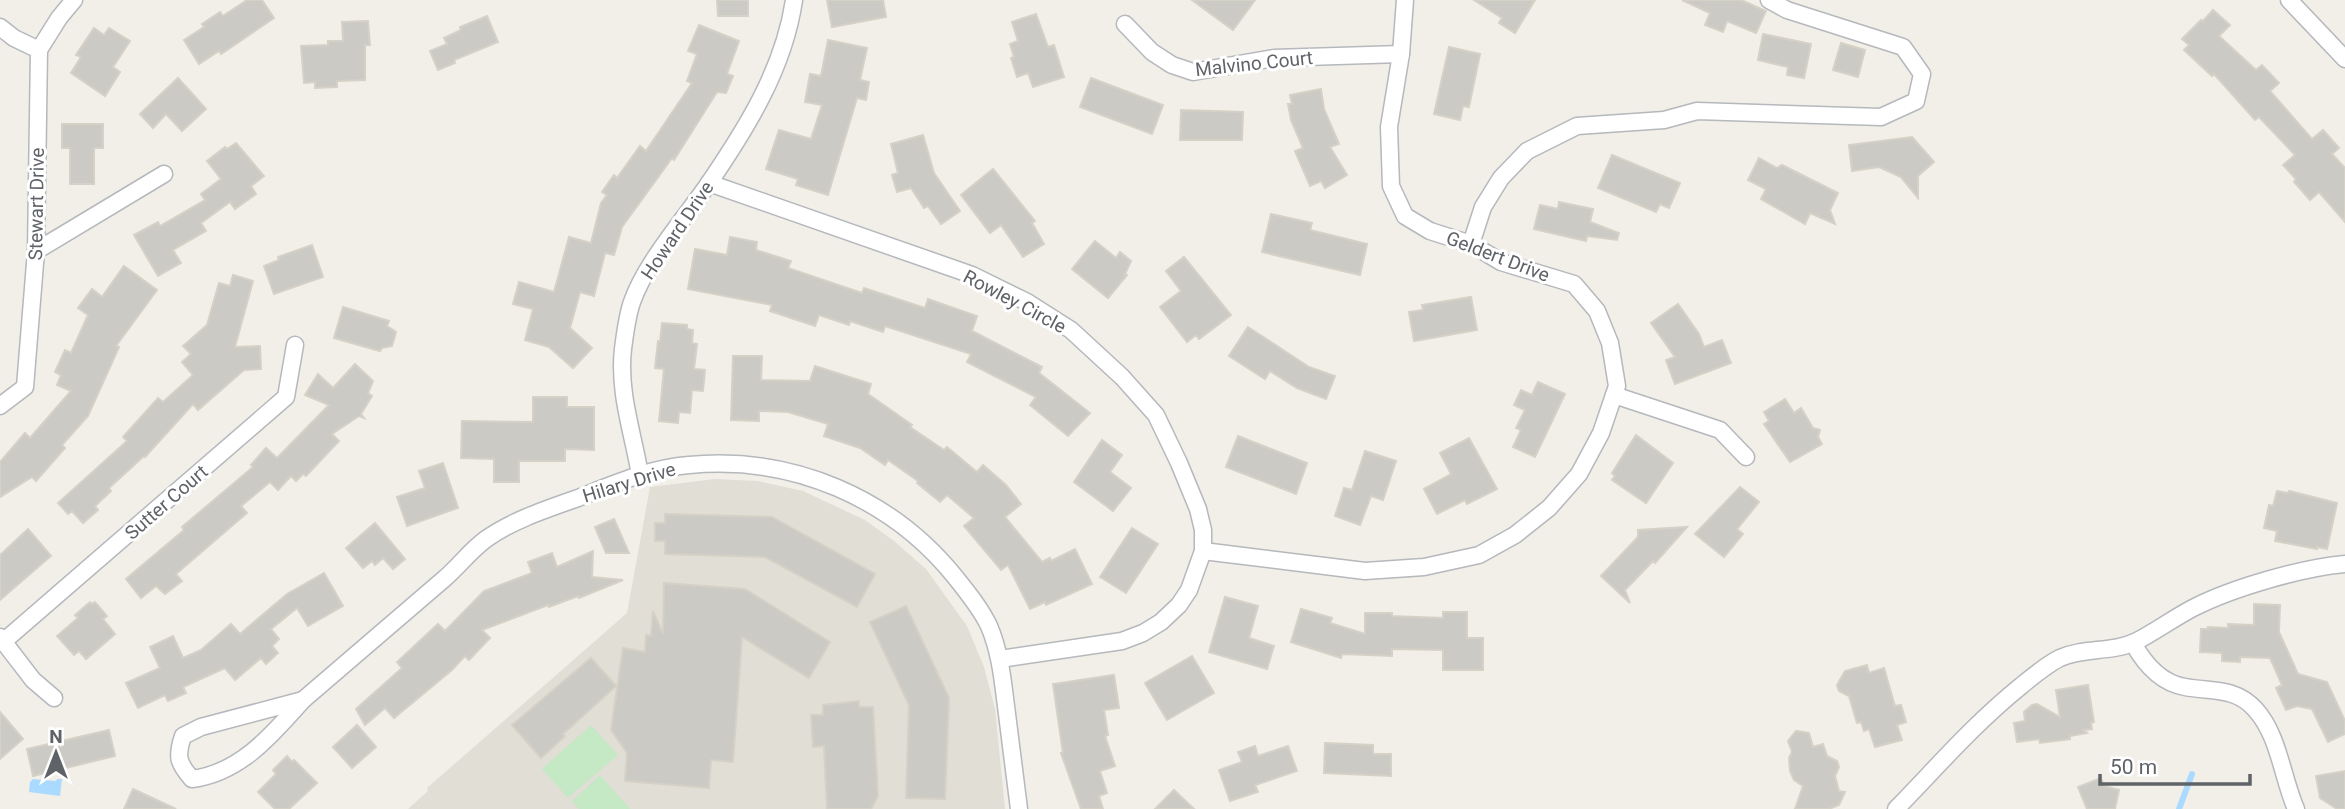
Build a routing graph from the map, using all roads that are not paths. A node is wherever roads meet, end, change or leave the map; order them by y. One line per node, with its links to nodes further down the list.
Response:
1 (74, 0): 8 (street)
2 (794, 0): 12 (street, Howard Drive)
3 (1405, 0): 9 (street, Geldert Drive)
4 (1769, 0): 13 (street)
5 (2288, 0): 10 (street)
6 (1125, 24): 9 (street, Malvino Court)
7 (0, 27): 8 (street)
8 (39, 50): 14 (street, Stewart Drive)
9 (1401, 54): 13 (street, Geldert Drive)
10 (2345, 59)
11 (164, 174): 14 (street)
12 (709, 183): 19 (street, Howard Drive); 20 (street, Rowley Circle)
13 (1471, 244): 16 (street, Geldert Drive)
14 (36, 251): 17 (street, Stewart Drive)
15 (295, 345): 22 (street, Sutter Court)
16 (1614, 395): 18 (street); 20 (street, Geldert Drive)
17 (0, 406)
18 (1746, 457)
19 (640, 475): 24 (street, Hilary Drive); 26 (street, Hilary Drive)
20 (1203, 551): 24 (street, Rowley Circle)
21 (2345, 564): 23 (street)
22 (2, 639): 25 (street)
23 (2133, 643): 28 (street); 29 (street)
24 (1000, 659): 27 (street, Hilary Drive)
25 (54, 698)
26 (303, 700): 26 (street, Hilary Drive)
27 (1018, 809)
28 (1896, 809)
29 (2296, 809)

